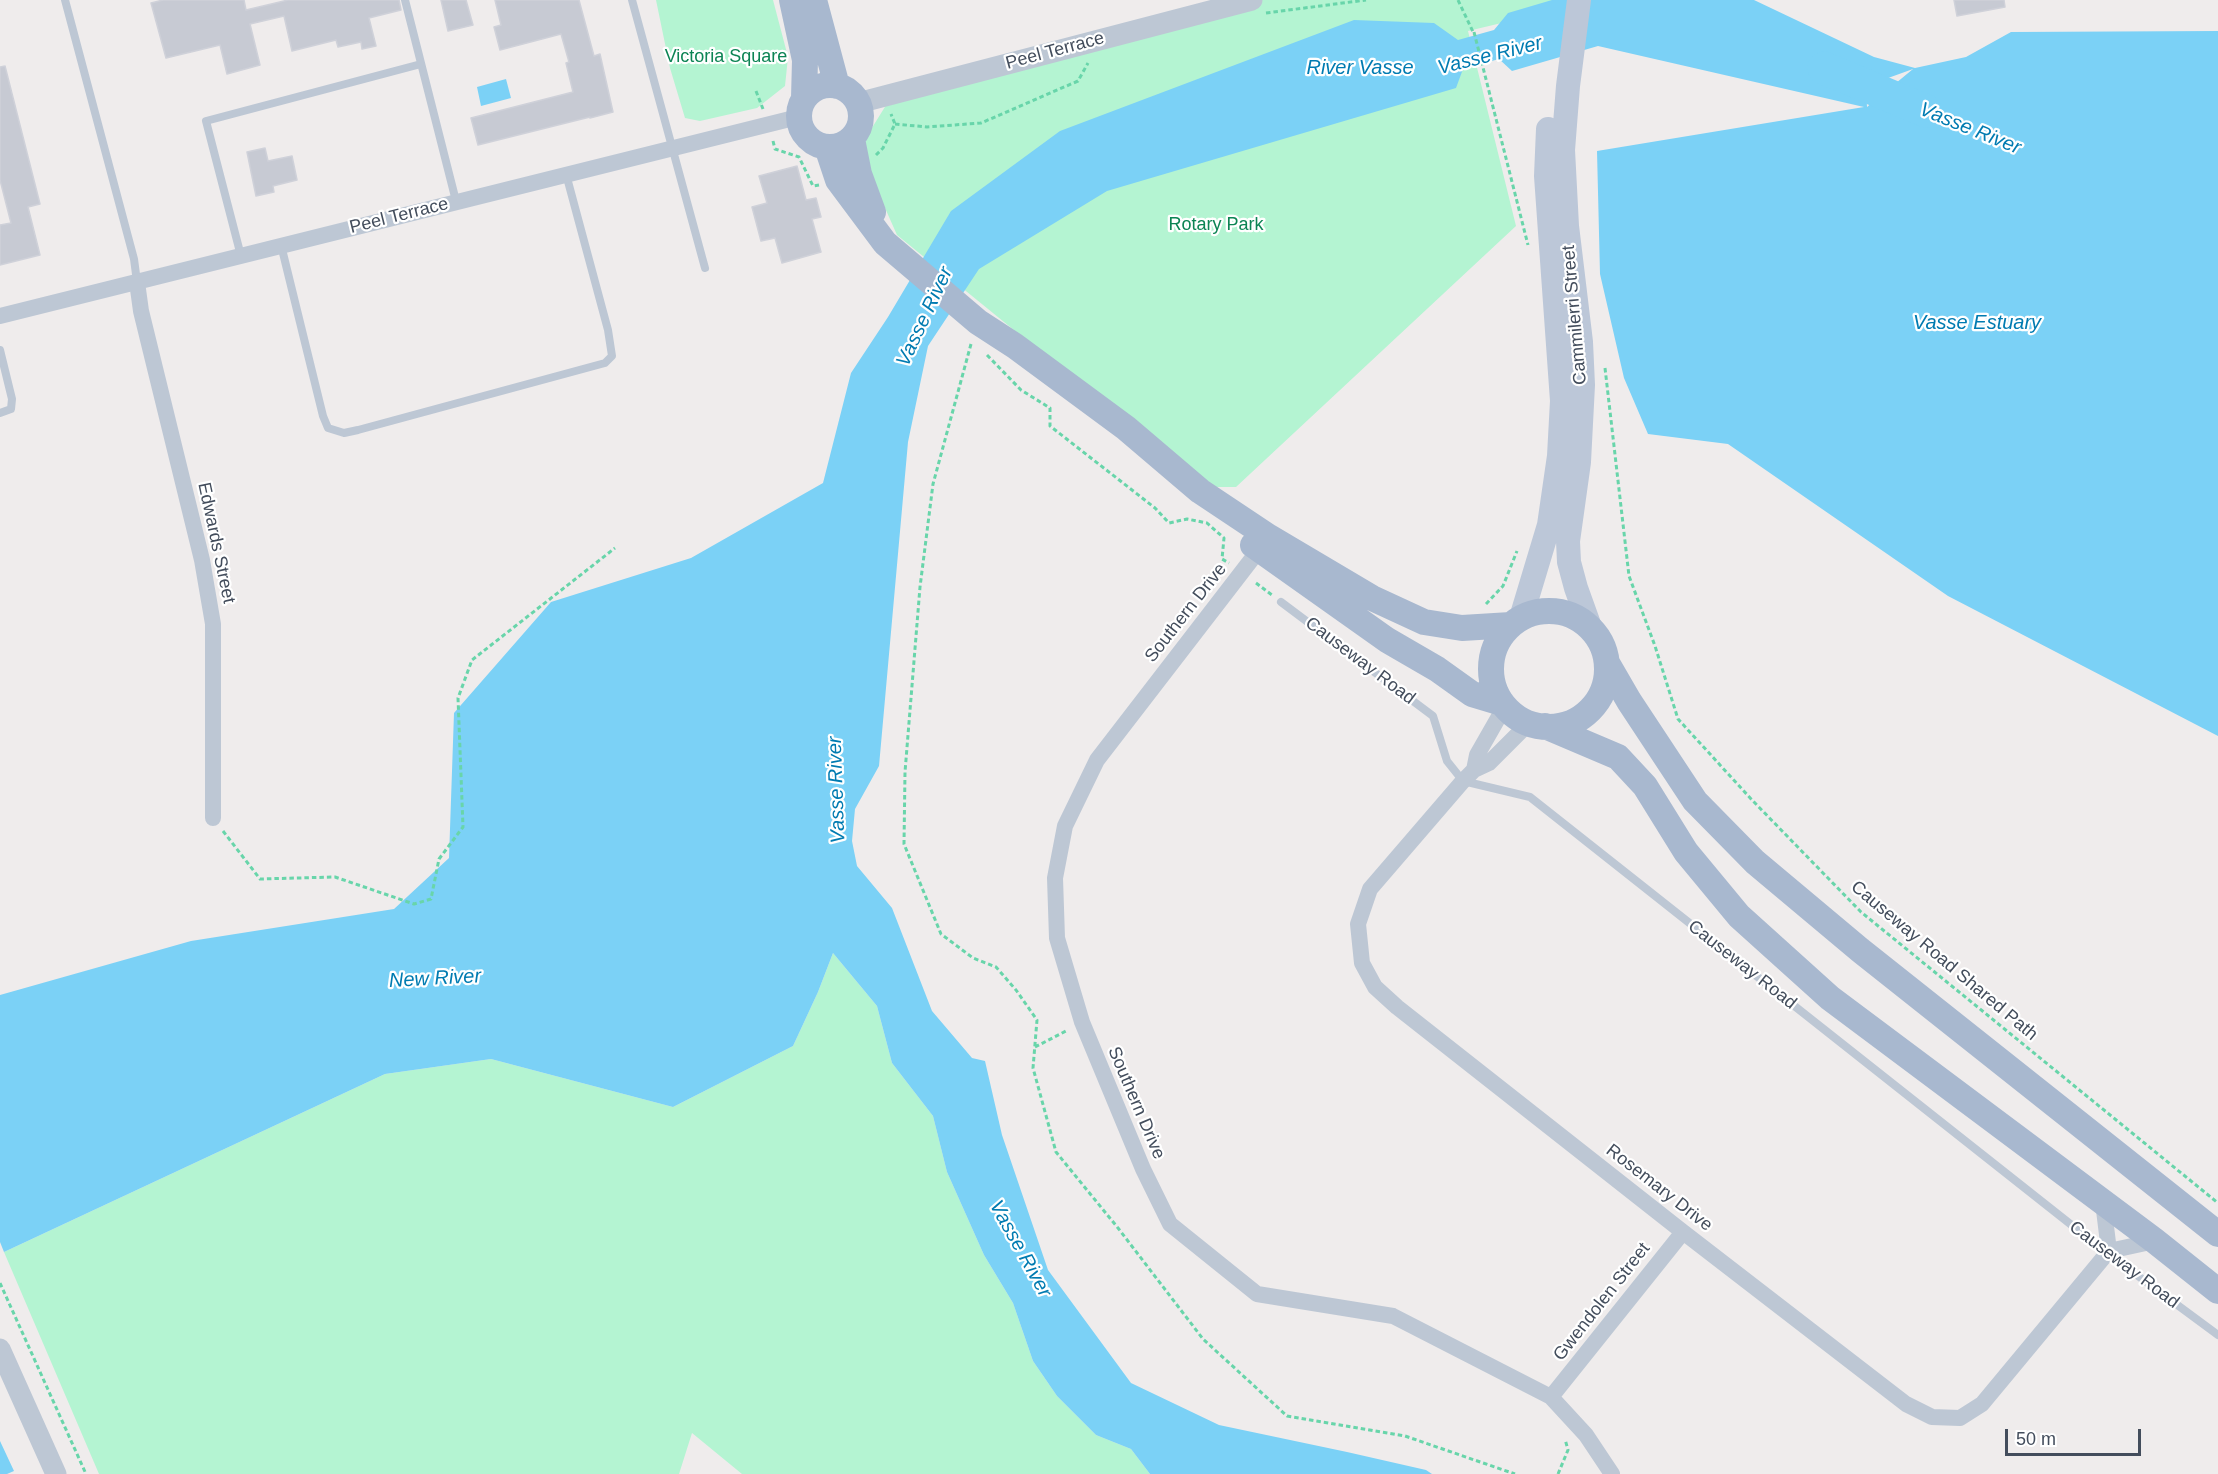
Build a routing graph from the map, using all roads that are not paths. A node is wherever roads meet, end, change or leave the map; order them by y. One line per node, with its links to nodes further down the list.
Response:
1 (65, 0): 23 (lane)
2 (405, 0): 9 (lane)
3 (632, 0): 15 (lane)
4 (792, 0): 13 (main road)
5 (814, 0): 10 (main road)
6 (1565, 0): 11 (main road, Cammilerri Street)
7 (1579, 0): 11 (main road, Cammilerri Street)
8 (1256, 7): 12 (street, Peel Terrace)
9 (421, 64): 18 (lane); 21 (lane)
10 (837, 86): 12 (main road); 13 (main road)
11 (1561, 86): 29 (main road, Cammilerri Street); 30 (main road, Cammilerri Street)
12 (858, 103): 14 (main road)
13 (801, 107): 15 (street, Peel Terrace); 16 (main road)
14 (852, 139): 16 (main road); 19 (main road, Causeway Road)
15 (672, 147): 17 (street, Peel Terrace); 22 (lane)
16 (827, 147): 19 (main road, Causeway Road)
17 (567, 174): 18 (street, Peel Terrace); 20 (lane)
18 (456, 201): 20 (street, Peel Terrace)
19 (885, 243): 27 (main road, Causeway Road)
20 (281, 246): 21 (street, Peel Terrace)
21 (241, 255): 23 (street, Peel Terrace)
22 (705, 268)
23 (137, 282): 24 (street, Peel Terrace); 35 (street, Edwards Street)
24 (0, 316)
25 (0, 350): 26 (lane)
26 (0, 413)
27 (1264, 543): 29 (main road, Causeway Road); 32 (main road, Causeway Road); 44 (street, Southern Drive)
28 (1281, 602): 34 (lane, Causeway Road)
29 (1516, 622): 30 (main road); 32 (main road)
30 (1590, 627): 31 (main road)
31 (1607, 663): 33 (main road); 38 (main road)
32 (1504, 705): 33 (main road); 34 (street, Rosemary Drive)
33 (1537, 725): 34 (street, Rosemary Drive); 36 (main road, Causeway Road)
34 (1468, 775): 37 (street, Rosemary Drive); 40 (lane, Causeway Road)
35 (213, 818)
36 (2103, 1202): 39 (main road, Causeway Road); 40 (street)
37 (1683, 1232): 40 (street, Rosemary Drive); 44 (street, Gwendolen Street)
38 (2218, 1234)
39 (2155, 1241): 40 (street); 41 (main road, Causeway Road)
40 (2108, 1252): 42 (lane, Causeway Road)
41 (2218, 1291)
42 (2218, 1335)
43 (0, 1349): 45 (street)
44 (1551, 1397): 46 (street, Southern Drive)
45 (56, 1474)
46 (1612, 1474)

